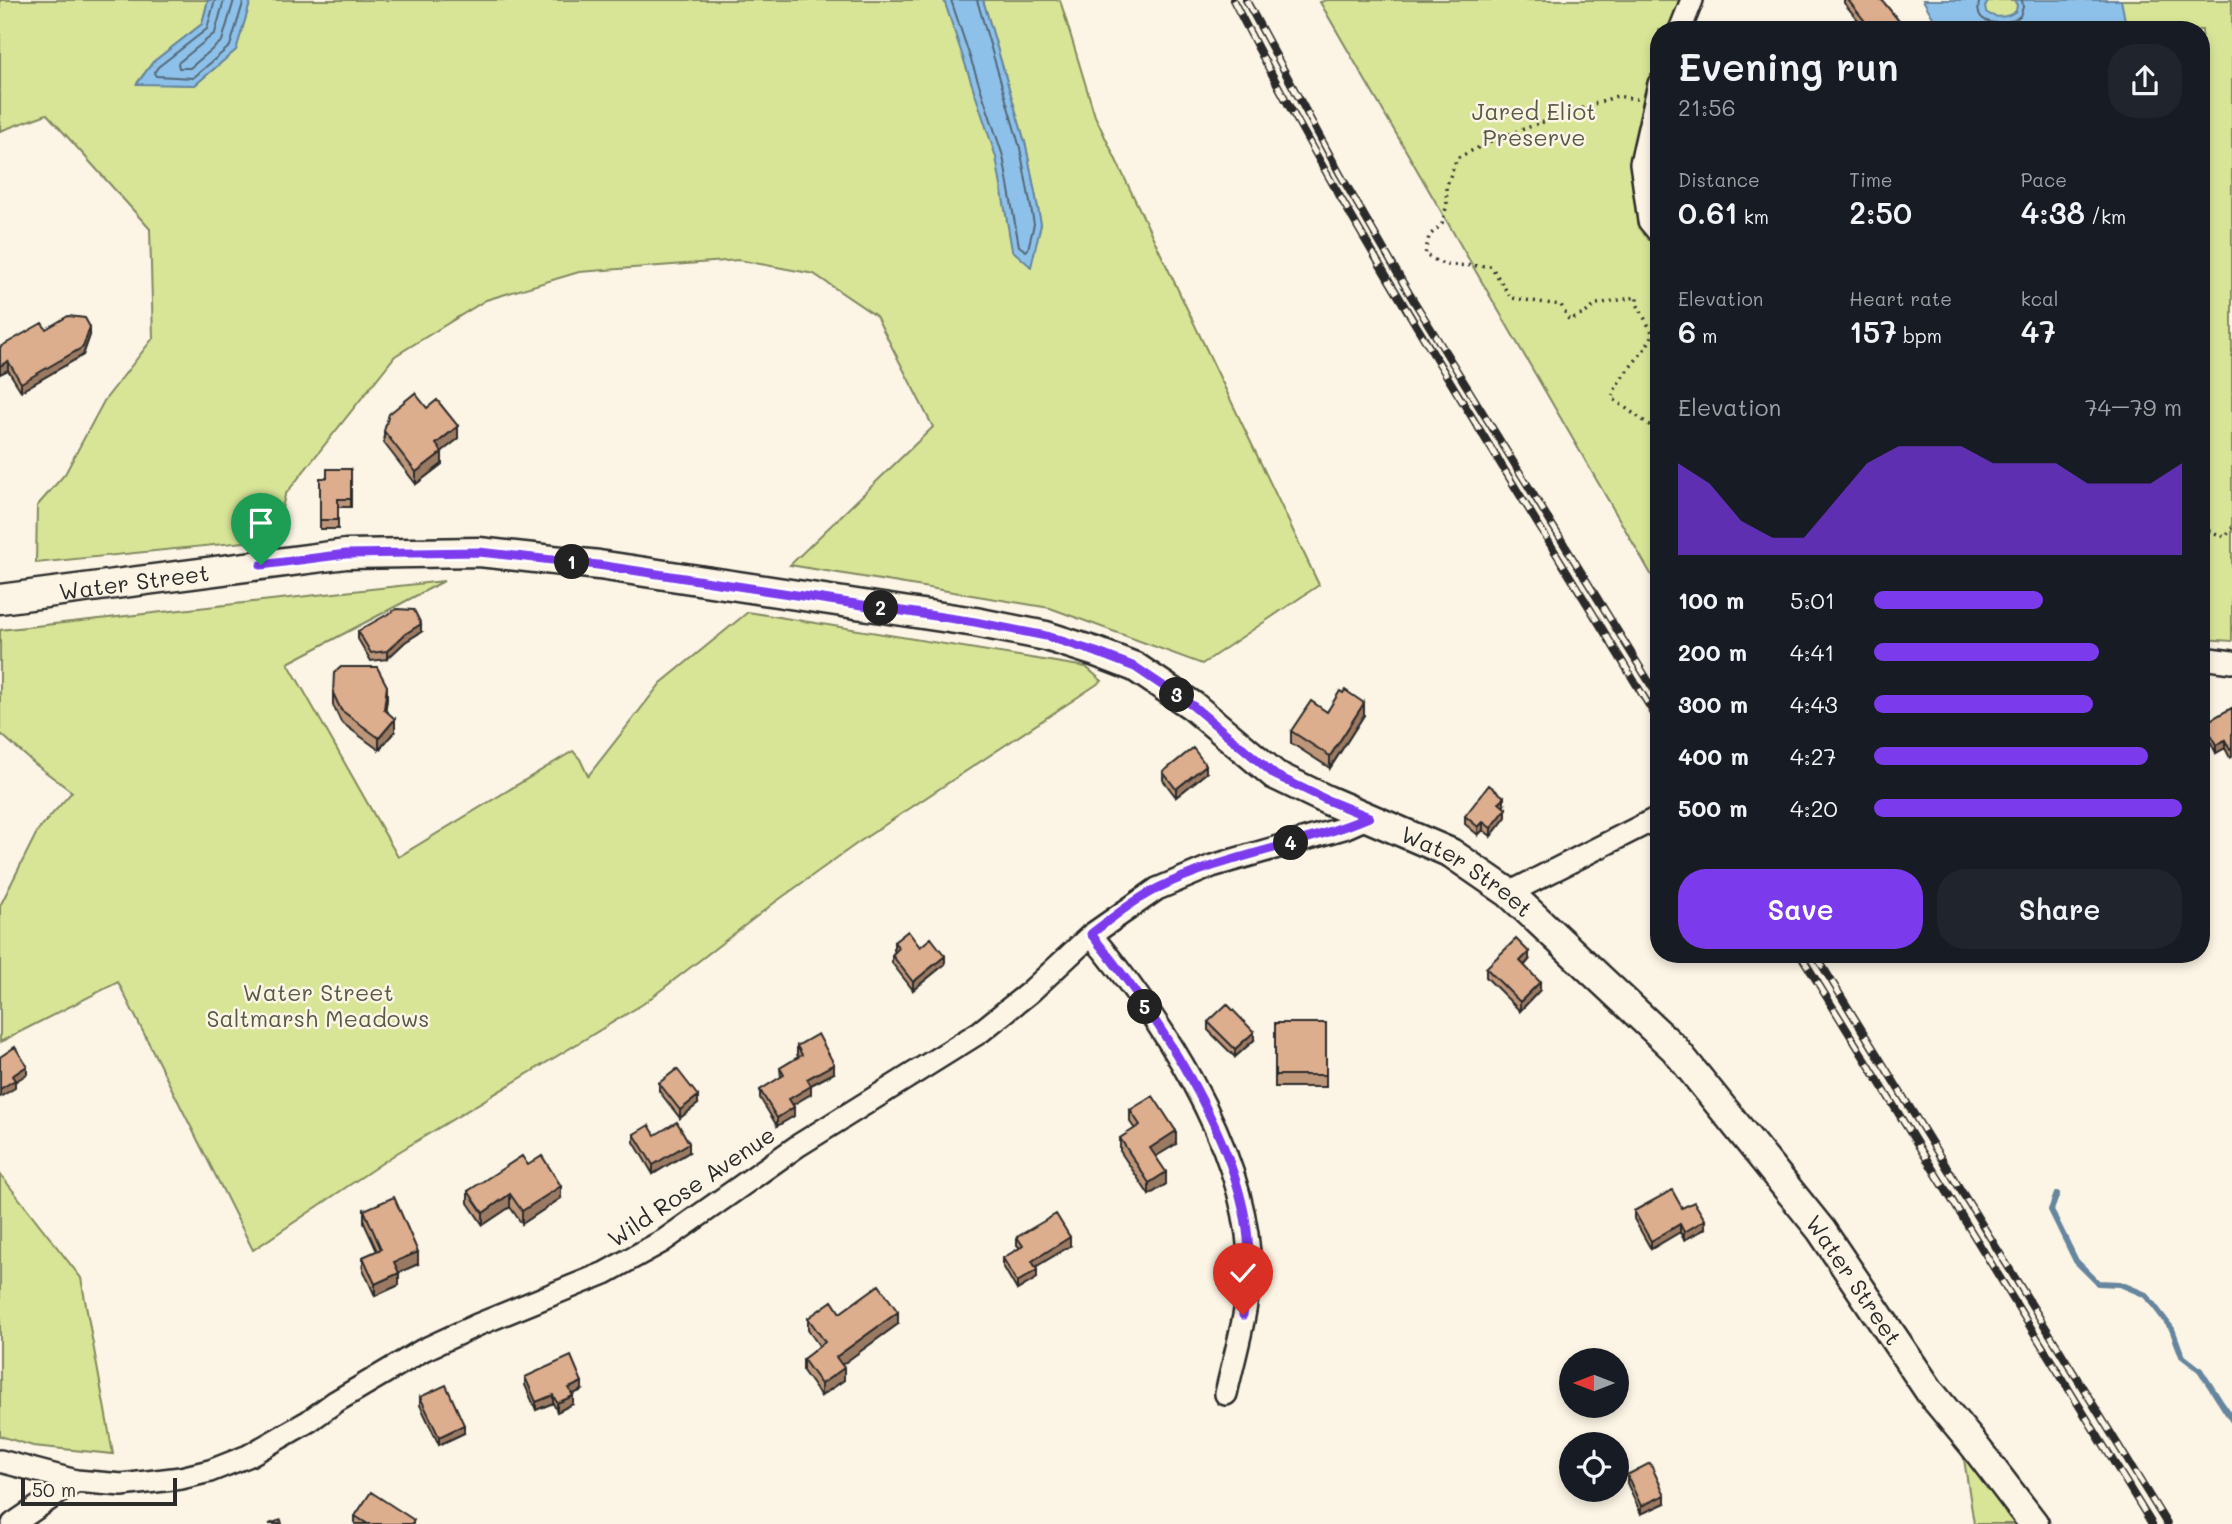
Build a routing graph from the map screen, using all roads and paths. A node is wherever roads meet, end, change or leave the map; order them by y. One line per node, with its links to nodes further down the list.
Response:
1 (1692, 0): 2 (street)
2 (1684, 21)
3 (1650, 94): 6 (path)
4 (1650, 126): 5 (street)
5 (1650, 222)
6 (1650, 328)
7 (1650, 341): 8 (path)
8 (1650, 425)
9 (2232, 527): 10 (path)
10 (2210, 531)
11 (0, 599): 14 (main road, Water Street)
12 (2210, 659): 13 (street)
13 (2232, 662)
14 (1369, 817): 16 (main road, Water Street); 17 (street, Wild Rose Avenue)
15 (1650, 822): 16 (street)
16 (1509, 893): 22 (main road, Water Street)
17 (1091, 934): 18 (street); 20 (street, Wild Rose Avenue)
18 (1226, 1394)
19 (0, 1461): 20 (street, Wild Rose Avenue)
20 (76, 1482): 21 (street)
21 (13, 1524)
22 (2034, 1524)

